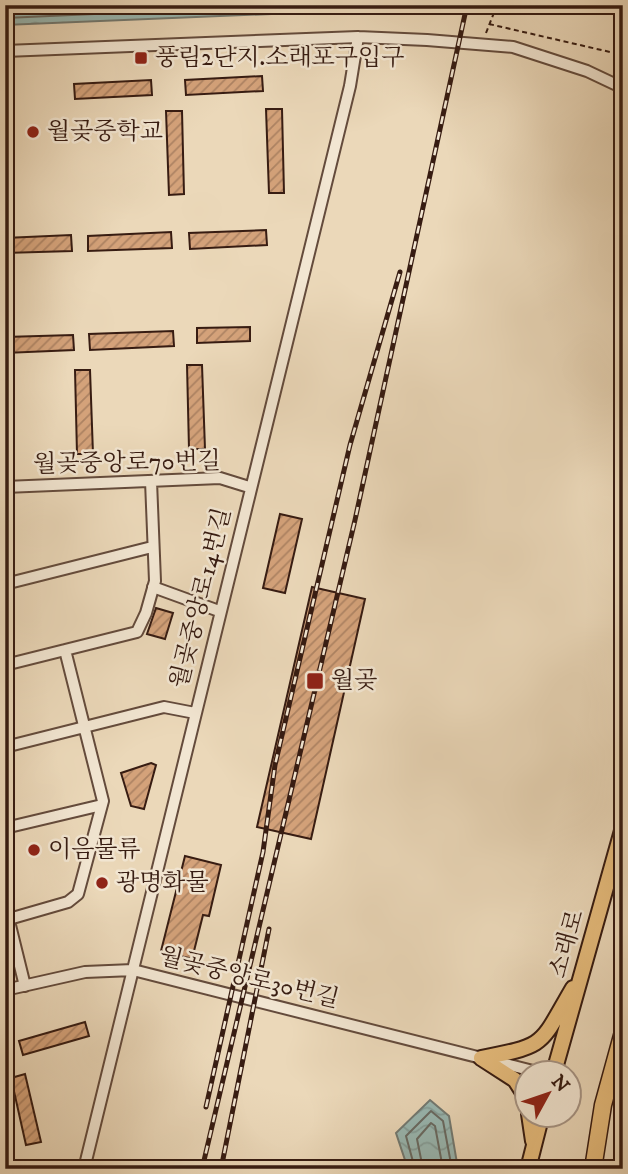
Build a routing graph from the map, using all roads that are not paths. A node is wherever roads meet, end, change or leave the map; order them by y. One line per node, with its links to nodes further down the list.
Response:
1 (358, 37): 2 (street); 3 (street); 6 (street, 월곶중앙로14번길)
2 (5, 51)
3 (623, 89)
4 (151, 481): 5 (street, 월곶중앙로70번길); 6 (street, 월곶중앙로70번길); 7 (street)
5 (5, 487)
6 (249, 488): 10 (street, 월곶중앙로14번길)
7 (152, 547): 8 (street); 9 (street)
8 (5, 584)
9 (153, 587): 10 (street); 11 (street)
10 (219, 611): 13 (street, 월곶중앙로14번길)
11 (65, 650): 12 (street); 14 (street)
12 (5, 665)
13 (195, 713): 14 (street); 22 (street, 월곶중앙로14번길)
14 (85, 727): 15 (street); 16 (street)
15 (5, 747)
16 (102, 805): 18 (street); 20 (street)
17 (623, 827): 21 (main road, 소래로)
18 (5, 828)
19 (5, 905): 20 (street)
20 (9, 919): 23 (street)
21 (584, 968): 26 (main road); 27 (main road, 소래로)
22 (132, 970): 23 (street, 월곶중앙로30번길); 26 (street, 월곶중앙로30번길); 33 (street, 월곶중앙로14번길)
23 (24, 986): 24 (street, 월곶중앙로30번길)
24 (5, 990)
25 (623, 1032): 35 (highway)
26 (481, 1058): 28 (street, 월곶중앙로30번길); 29 (main road)
27 (558, 1058)
28 (512, 1066)
29 (512, 1078)
30 (531, 1128): 32 (main road)
31 (539, 1128): 32 (main road)
32 (534, 1146): 34 (main road)
33 (84, 1169)
34 (528, 1169)
35 (593, 1169)

